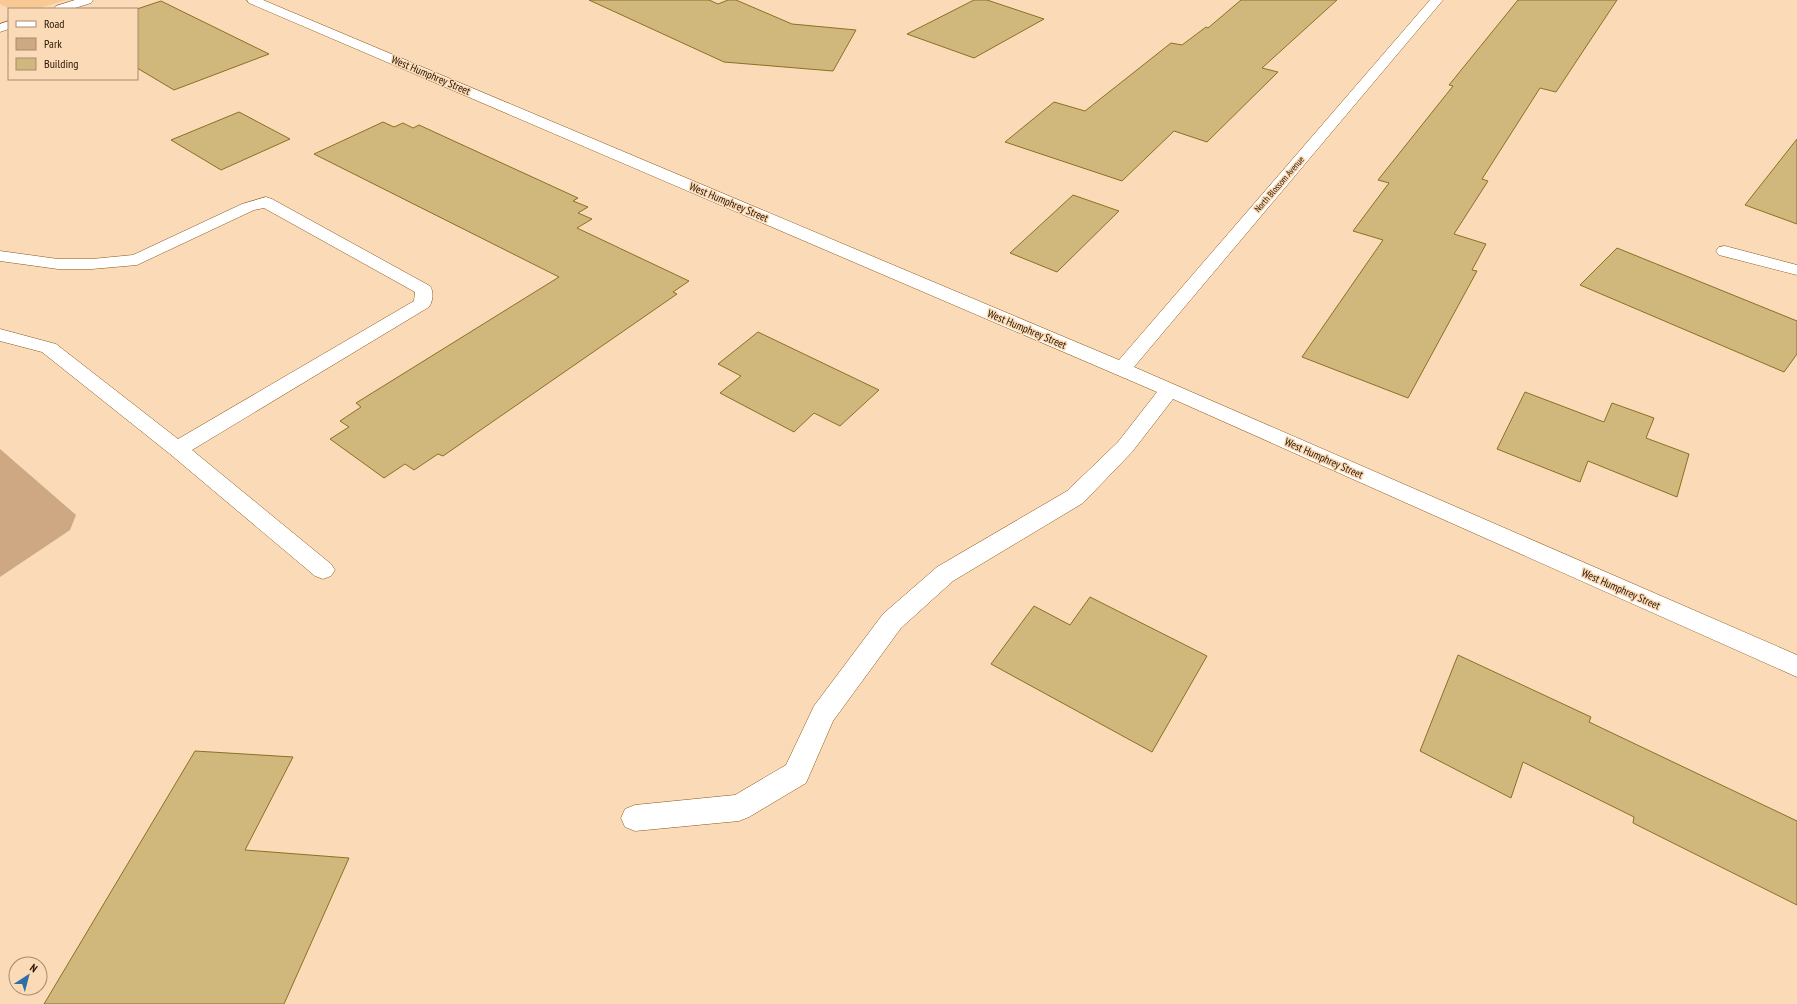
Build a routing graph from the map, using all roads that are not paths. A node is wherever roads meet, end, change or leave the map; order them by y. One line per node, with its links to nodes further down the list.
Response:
1 (87, 0): 4 (street)
2 (253, 0): 9 (street, West Humphrey Street)
3 (1437, 0): 9 (street, North Blossom Avenue)
4 (63, 8)
5 (1725, 251): 7 (street)
6 (1, 257): 11 (street)
7 (1797, 270)
8 (0, 335): 11 (street)
9 (1122, 369): 10 (street, West Humphrey Street)
10 (1169, 390): 13 (street, West Humphrey Street); 14 (street)
11 (177, 449): 12 (street)
12 (323, 570)
13 (1797, 666)
14 (635, 818)

